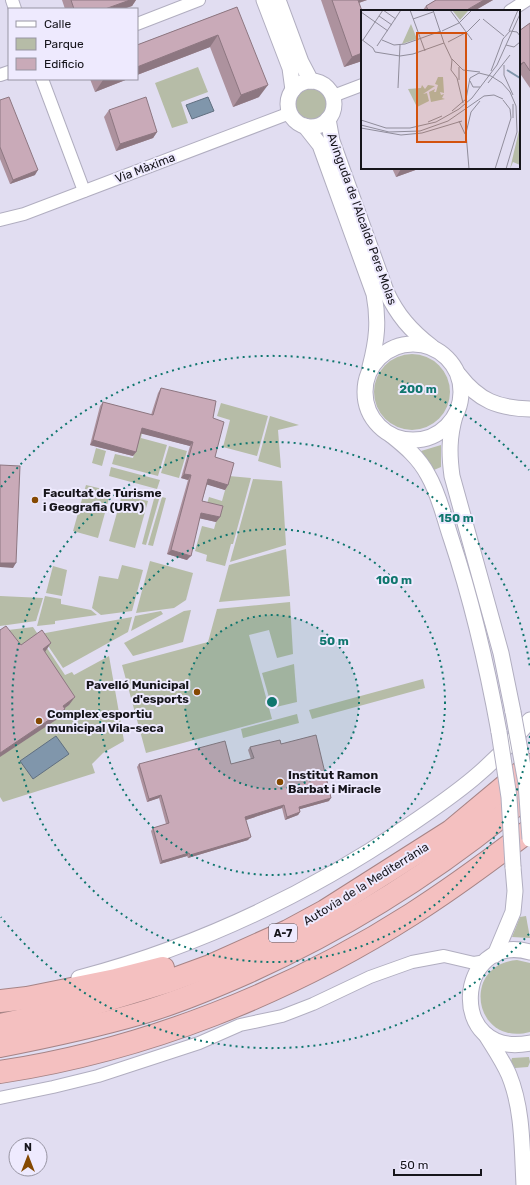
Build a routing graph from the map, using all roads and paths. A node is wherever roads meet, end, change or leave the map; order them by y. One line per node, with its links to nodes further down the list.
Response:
1 (199, 0): 6 (street)
2 (264, 0): 10 (street)
3 (278, 0): 8 (street)
4 (527, 0): 5 (street)
5 (512, 10)
6 (138, 24)
7 (42, 80): 15 (street)
8 (311, 81): 10 (street); 11 (street)
9 (361, 85): 11 (street)
10 (293, 90): 12 (street)
11 (333, 96): 13 (street)
12 (290, 113): 14 (street); 15 (street, Via Màxima)
13 (328, 119): 14 (street); 17 (street, Avinguda de l'Alcalde Pere Molas)
14 (305, 126): 18 (street, Avinguda de l'Alcalde Pere Molas)
15 (84, 191): 16 (street, Via Màxima)
16 (0, 220)
17 (436, 350): 18 (street); 19 (street)
18 (369, 372): 22 (street)
19 (457, 372): 20 (street); 21 (street)
20 (530, 409)
21 (455, 416): 22 (street); 27 (street, bridge)
22 (391, 435): 30 (street, bridge)
23 (530, 720): 33 (street)
24 (530, 765): 28 (highway, Autovia de la Mediterrània / A-7)
25 (530, 793): 34 (highway, Autovia de la Mediterrània / A-7)
26 (530, 830): 40 (highway)
27 (530, 839)
28 (325, 912): 33 (highway); 35 (highway, Autovia de la Mediterrània / A-7)
29 (530, 952): 30 (street)
30 (490, 958): 31 (street); 32 (street)
31 (459, 959): 32 (street); 41 (street)
32 (470, 986): 36 (street)
33 (0, 1000)
34 (139, 1014): 38 (highway, Autovia de la Mediterrània / A-7); 39 (highway)
35 (0, 1025)
36 (483, 1031): 37 (street); 42 (street)
37 (530, 1043)
38 (0, 1046)
39 (0, 1061)
40 (0, 1072)
41 (0, 1098)
42 (524, 1185)

